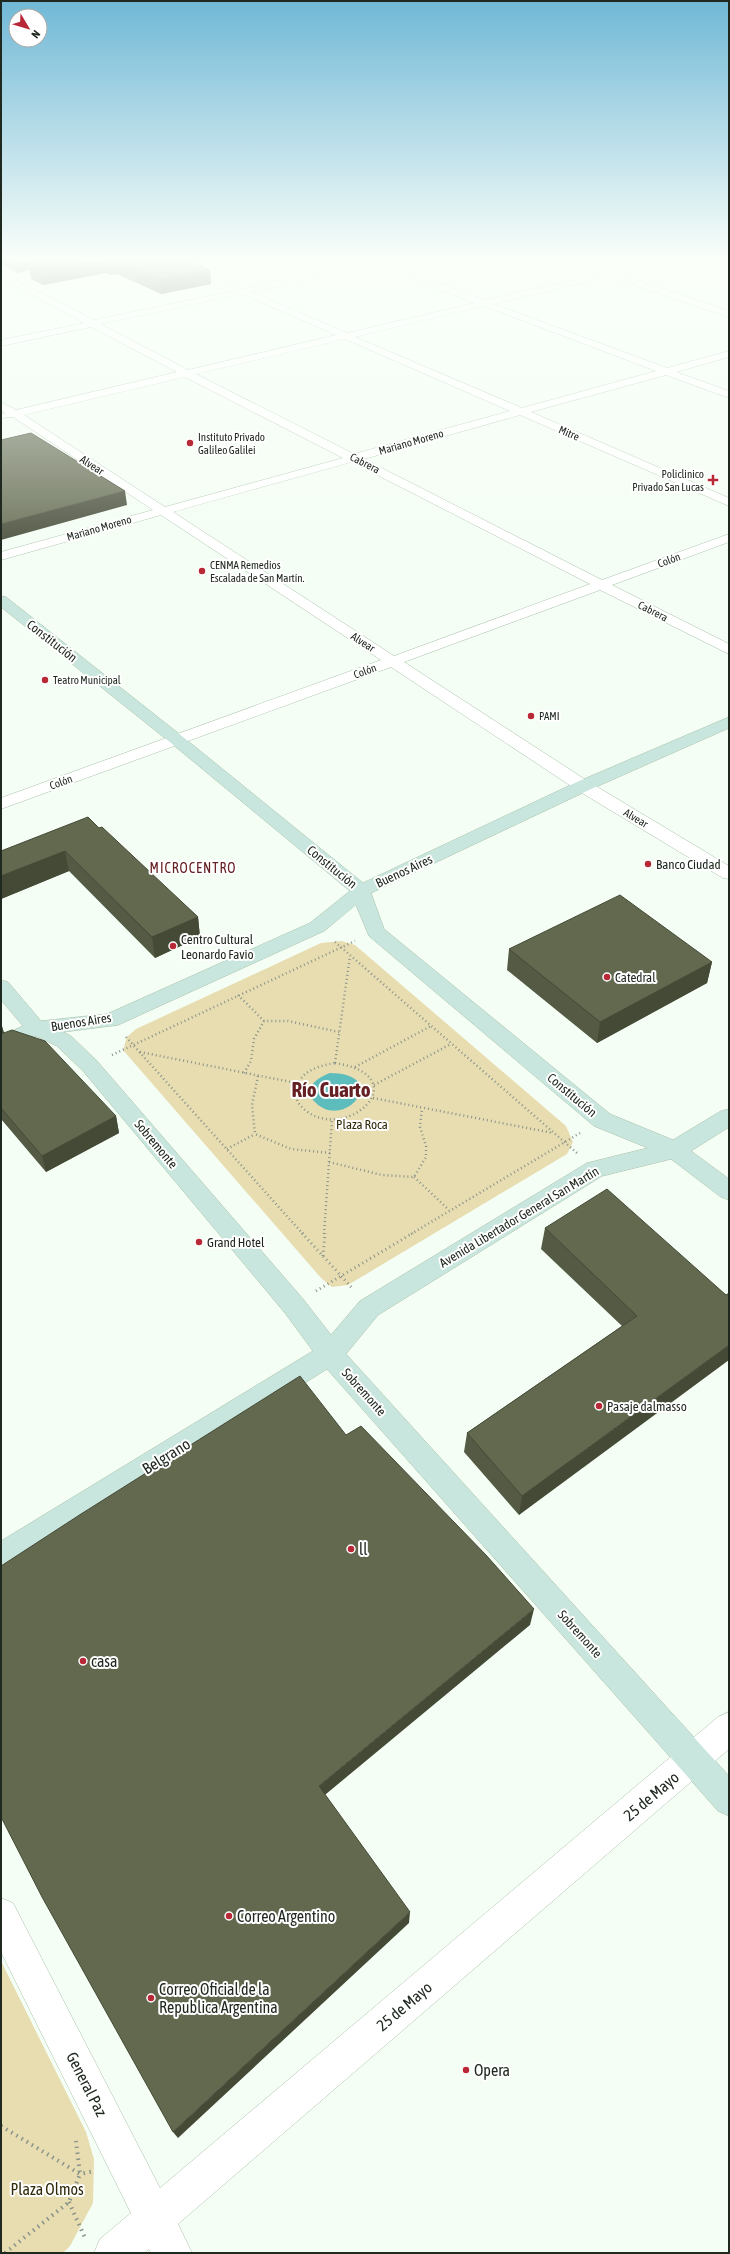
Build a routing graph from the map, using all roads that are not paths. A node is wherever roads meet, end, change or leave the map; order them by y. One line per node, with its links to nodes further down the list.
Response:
1 (169, 364): 7 (street, Cabrera)
2 (224, 364): 7 (street)
3 (411, 364): 10 (street, Mitre)
4 (646, 364): 6 (street)
5 (693, 364): 6 (street, Mariano Moreno)
6 (666, 372): 8 (street); 10 (street, Mariano Moreno)
7 (186, 373): 11 (street); 12 (street, Cabrera)
8 (729, 395)
9 (1, 405): 11 (street, Alvear)
10 (520, 412): 12 (street, Mariano Moreno); 13 (street, Mitre)
11 (7, 415): 14 (street, Alvear)
12 (355, 457): 14 (street, Mariano Moreno); 17 (street, Cabrera)
13 (729, 502)
14 (162, 510): 16 (street, Mariano Moreno); 20 (street, Alvear)
15 (729, 538): 17 (street, Colón)
16 (1, 556)
17 (602, 585): 19 (street, Cabrera); 20 (street, Colón)
18 (1, 600): 22 (main road, Constitución)
19 (729, 650)
20 (392, 661): 22 (street, Colón); 23 (street, Alvear)
21 (729, 722): 23 (main road, Buenos Aires)
22 (177, 740): 24 (street, Colón); 26 (main road, Constitución)
23 (583, 786): 25 (street, Alvear); 26 (main road, Buenos Aires)
24 (1, 804)
25 (729, 874)
26 (361, 891): 28 (main road, Buenos Aires); 31 (main road, Constitución)
27 (1, 987): 28 (main road, Sobremonte)
28 (36, 1028): 29 (main road, Buenos Aires); 33 (main road, Sobremonte)
29 (1, 1045)
30 (729, 1117): 31 (main road, Avenida Libertador General San Martín)
31 (676, 1150): 32 (main road, Constitución); 33 (main road, Avenida Libertador General San Martín)
32 (729, 1191)
33 (330, 1354): 34 (main road, Belgrano); 36 (main road, Sobremonte)
34 (1, 1557)
35 (729, 1728): 36 (street, 25 de Mayo)
36 (693, 1760): 37 (main road, Sobremonte); 39 (street, 25 de Mayo)
37 (729, 1800)
38 (1, 1915): 39 (street, General Paz)
39 (155, 2218): 40 (street, 25 de Mayo); 41 (street, General Paz)
40 (101, 2250)
41 (172, 2253)

